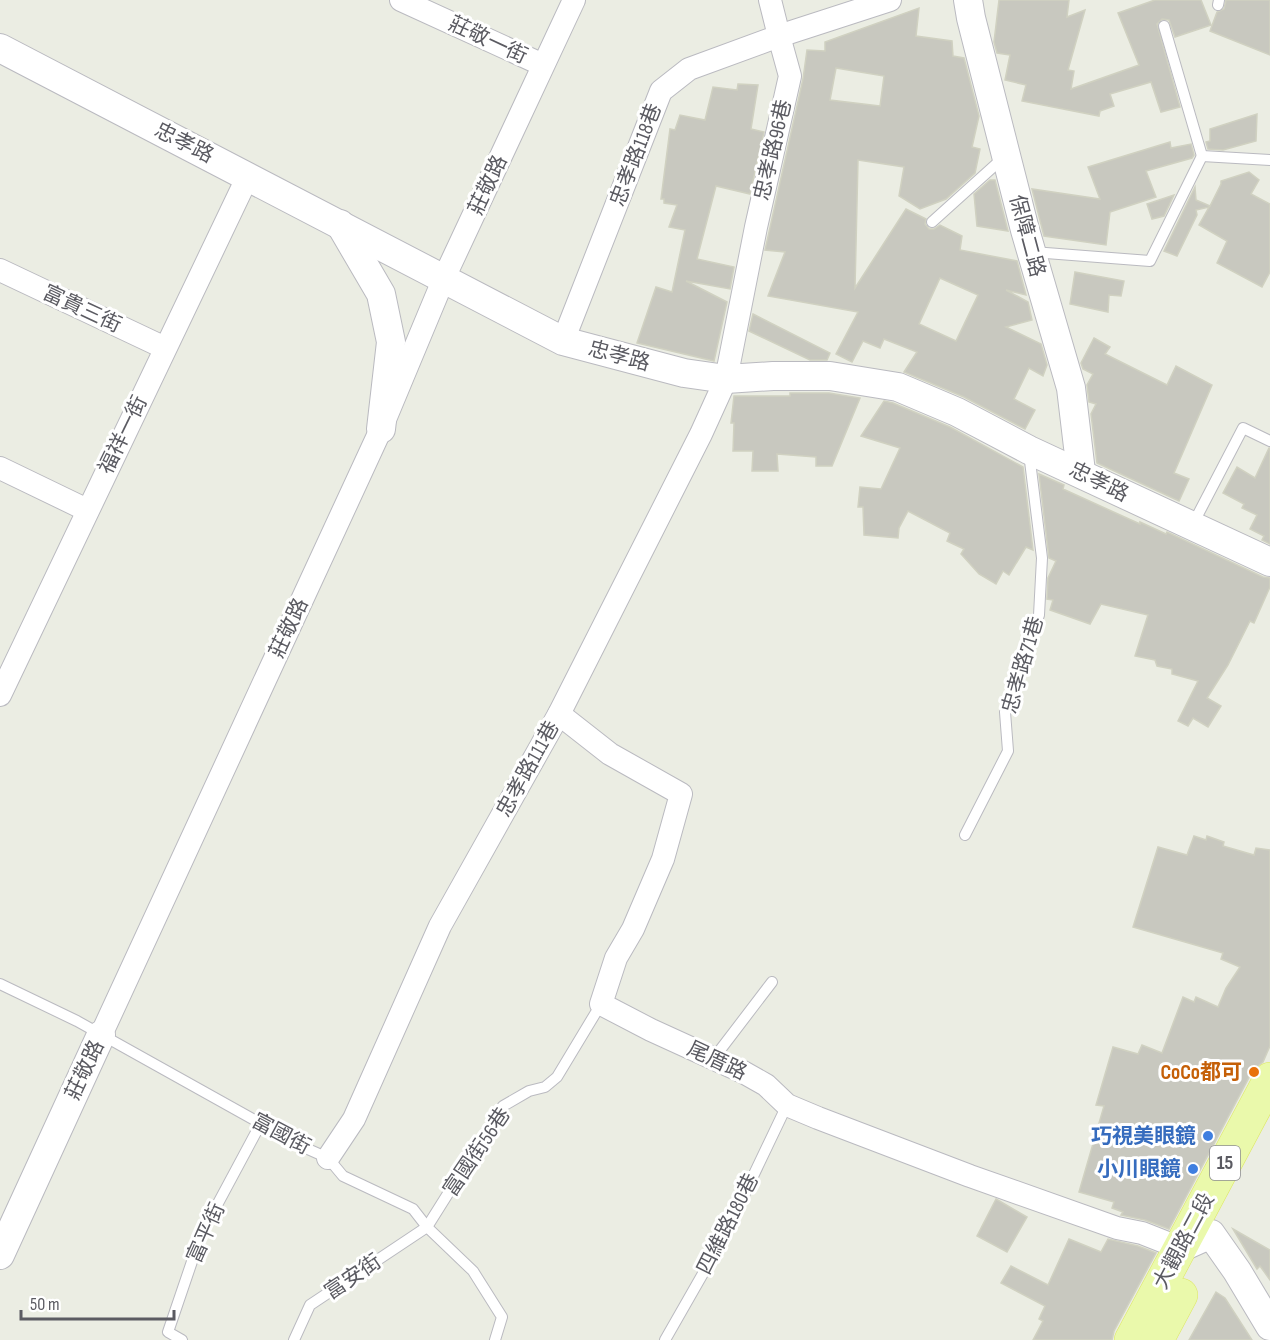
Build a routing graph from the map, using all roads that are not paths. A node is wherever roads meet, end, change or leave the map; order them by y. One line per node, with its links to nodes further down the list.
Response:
1 (401, 0): 9 (street, 莊敬一街)
2 (574, 0): 9 (street, 莊敬路)
3 (770, 0): 7 (street, 忠孝路96巷)
4 (890, 0): 7 (street)
5 (968, 0): 10 (street, 保障二路)
6 (1164, 27): 11 (lane)
7 (779, 36): 19 (street, 忠孝路118巷); 21 (street, 忠孝路96巷)
8 (0, 48): 13 (street, 忠孝路)
9 (543, 65): 18 (street, 莊敬路)
10 (1007, 155): 14 (lane); 16 (street, 保障二路)
11 (1202, 156): 12 (lane); 16 (lane)
12 (1270, 160)
13 (248, 176): 15 (street, 忠孝路); 20 (street, 福祥一街)
14 (932, 222)
15 (340, 224): 18 (street, 忠孝路); 22 (street)
16 (1031, 252): 26 (street, 保障二路)
17 (0, 270): 20 (street, 富貴三街)
18 (444, 278): 19 (street, 忠孝路); 22 (street, 莊敬路)
19 (563, 341): 21 (street, 忠孝路)
20 (165, 348): 27 (street, 福祥一街)
21 (726, 379): 24 (street, 忠孝路); 31 (street, 忠孝路111巷)
22 (381, 429): 36 (street, 莊敬路)
23 (1270, 441): 28 (lane)
24 (1029, 450): 26 (street, 忠孝路); 32 (lane, 忠孝路71巷)
25 (0, 468): 27 (street)
26 (1081, 472): 28 (street, 忠孝路)
27 (87, 510): 30 (street, 福祥一街)
28 (1193, 524): 29 (street, 忠孝路)
29 (1270, 562)
30 (0, 695)
31 (559, 714): 35 (street); 42 (street, 忠孝路111巷)
32 (965, 835)
33 (772, 982): 37 (lane)
34 (0, 984): 36 (lane, 富國街)
35 (601, 1004): 37 (street, 尾厝路); 43 (lane, 富國街56巷)
36 (101, 1035): 40 (lane, 富國街); 46 (street, 莊敬路)
37 (714, 1058): 39 (street, 尾厝路)
38 (1270, 1079): 45 (main road, 大觀路二段 / 15)
39 (787, 1105): 45 (street, 尾厝路); 51 (lane, 四維路180巷)
40 (261, 1123): 42 (lane, 富國街); 48 (lane, 富平街)
41 (1270, 1123): 44 (main road, 大觀路二段 / 15)
42 (328, 1158): 43 (lane, 富國街)
43 (427, 1227): 49 (lane, 富安街); 50 (lane, 富國街)
44 (1211, 1234): 45 (street); 47 (street); 53 (main road, 大觀路二段 / 15)
45 (1180, 1248): 52 (main road, 大觀路二段 / 15)
46 (0, 1255)
47 (1270, 1326)
48 (182, 1340)
49 (294, 1340)
50 (495, 1340)
51 (665, 1340)
52 (1131, 1340)
53 (1157, 1340)

